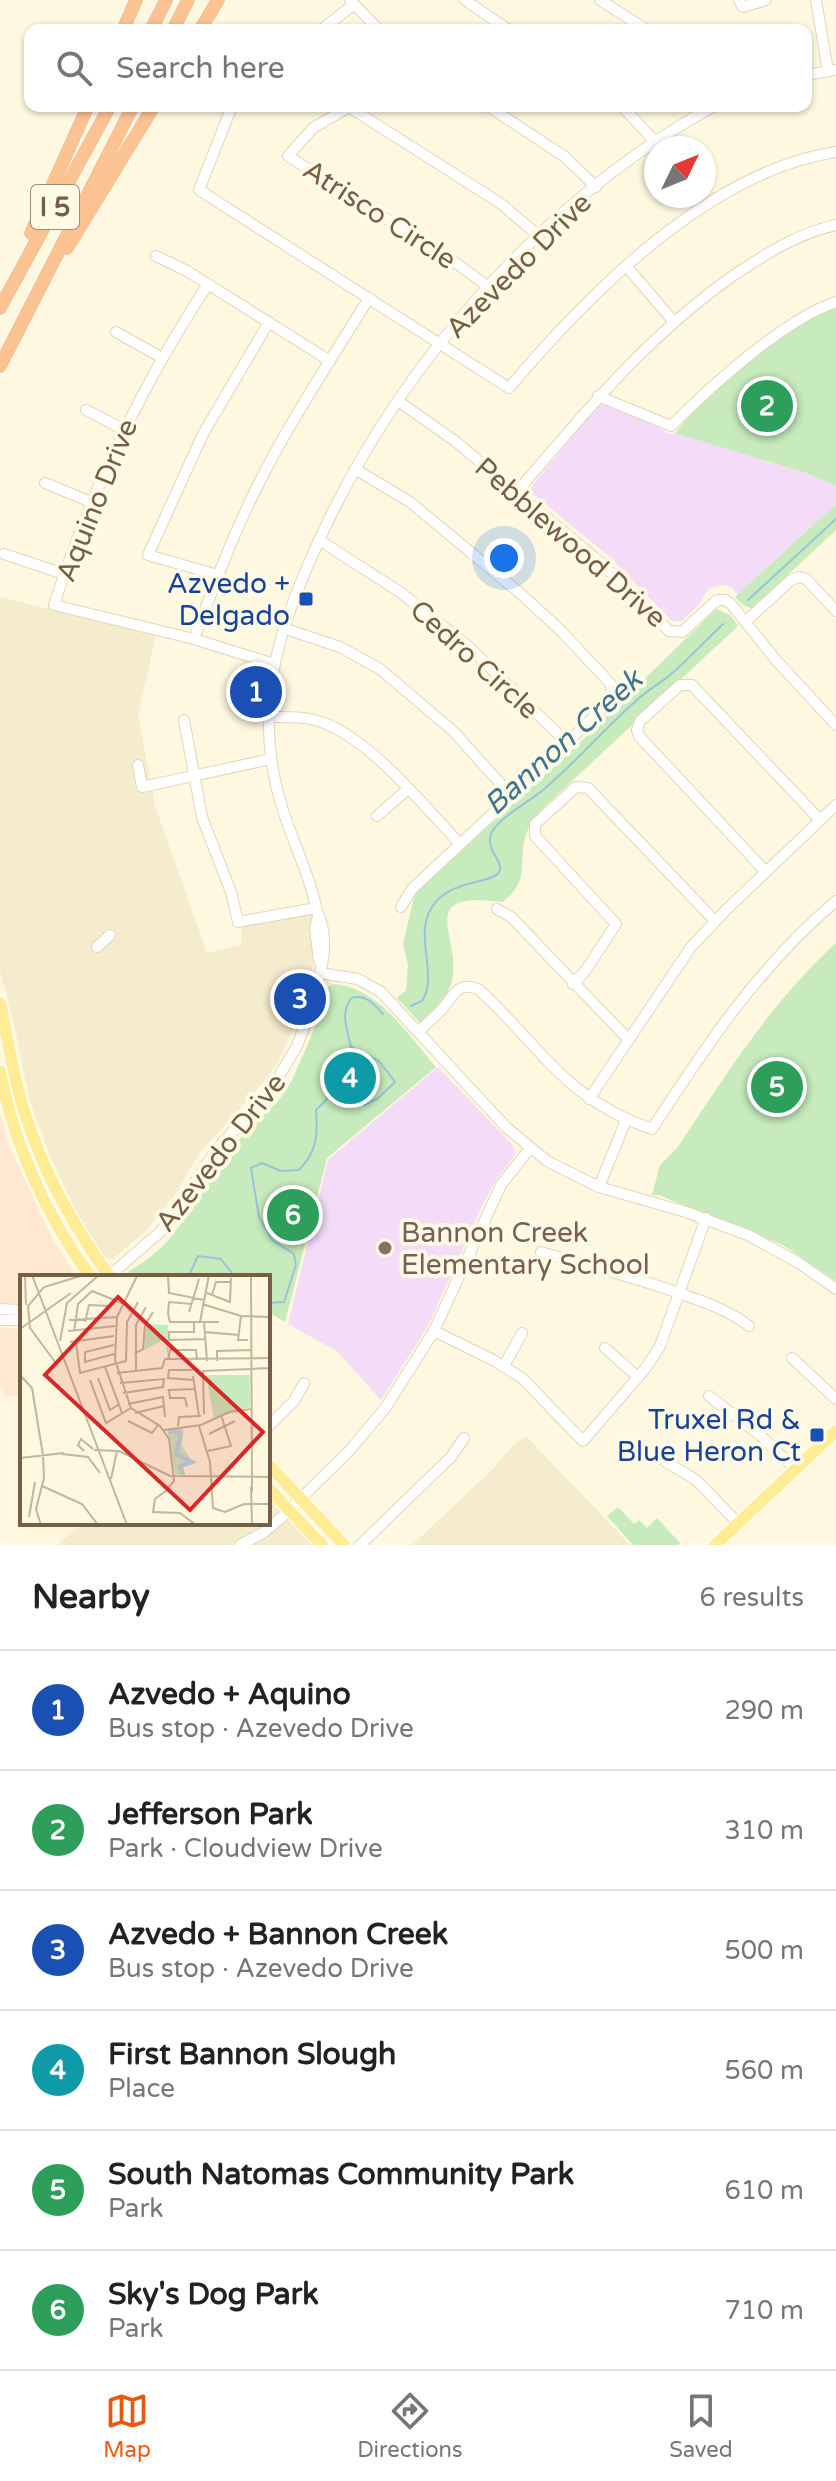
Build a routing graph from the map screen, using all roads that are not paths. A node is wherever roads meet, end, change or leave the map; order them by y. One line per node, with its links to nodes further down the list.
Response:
1 (136, 0): 11 (highway)
2 (166, 0): 12 (highway)
3 (188, 0): 13 (highway)
4 (218, 0): 14 (highway)
5 (465, 0): 17 (street)
6 (600, 0): 18 (street)
7 (739, 0): 8 (street)
8 (766, 0)
9 (816, 0): 19 (street)
10 (352, 2): 15 (street); 16 (street)
11 (126, 24)
12 (154, 24)
13 (176, 24)
14 (204, 24)
15 (328, 24)
16 (373, 24)
17 (500, 24)
18 (638, 24)
19 (832, 70): 20 (street)
20 (812, 74)
21 (85, 112): 44 (highway)
22 (107, 112): 46 (highway, I 5)
23 (130, 112): 39 (highway, I 5)
24 (150, 112): 39 (highway)
25 (230, 112): 43 (street)
26 (340, 112): 42 (street, Atrisco Circle)
27 (357, 112): 37 (street, Atrisco Circle)
28 (497, 112): 35 (street)
29 (628, 112): 31 (street)
30 (705, 112): 32 (street, Azevedo Drive)
31 (650, 136)
32 (667, 136)
33 (644, 152): 35 (street, Azevedo Drive)
34 (836, 152): 40 (street)
35 (596, 187): 37 (street, Azevedo Drive)
36 (836, 225): 48 (street)
37 (539, 236): 42 (street, Azevedo Drive)
38 (156, 256): 41 (street)
39 (54, 258): 53 (highway, I 5)
40 (627, 267): 48 (street); 50 (street)
41 (208, 284): 47 (street); 51 (street, Aquino Drive)
42 (489, 287): 50 (street, Azevedo Drive)
43 (369, 298): 50 (street); 52 (street)
44 (0, 302)
45 (836, 302): 54 (street)
46 (0, 308)
47 (269, 322): 52 (street); 65 (street)
48 (674, 322): 54 (street)
49 (116, 332): 51 (street)
50 (440, 343): 55 (street, Azevedo Drive)
51 (162, 358): 57 (street, Aquino Drive)
52 (330, 361): 65 (street)
53 (0, 366)
54 (598, 396): 60 (street)
55 (398, 401): 58 (street, Azevedo Drive); 60 (street, Pebblewood Drive)
56 (86, 410): 57 (street)
57 (123, 429): 61 (street, Aquino Drive)
58 (355, 469): 62 (street, Azevedo Drive); 62 (street, Cedro Circle)
59 (45, 483): 61 (street)
60 (516, 493): 67 (street, Pebblewood Drive)
61 (91, 502): 64 (street, Aquino Drive)
62 (319, 540): 68 (street, Azevedo Drive)
63 (4, 554): 64 (street)
64 (64, 574): 69 (street, Aquino Drive)
65 (218, 575): 69 (street)
66 (836, 611): 67 (street)
67 (746, 621): 73 (street, Pebblewood Drive)
68 (283, 628): 70 (street, Azevedo Drive); 81 (street)
69 (194, 639): 70 (street, Aquino Drive)
70 (274, 664): 71 (street, Azevedo Drive)
71 (269, 717): 74 (street, Azevedo Drive); 77 (street)
72 (184, 720): 76 (street)
73 (836, 725)
74 (271, 759): 76 (street); 86 (street, Azevedo Drive)
75 (138, 765): 76 (street)
76 (193, 776): 86 (street)
77 (408, 789): 79 (street); 81 (street)
78 (836, 805): 80 (street)
79 (377, 816)
80 (820, 820): 82 (street); 82 (street)
81 (460, 844): 84 (street)
82 (766, 872): 87 (street)
83 (836, 901): 97 (street)
84 (401, 907)
85 (497, 909): 91 (street)
86 (317, 912): 90 (street, Azevedo Drive)
87 (715, 921): 91 (street); 94 (street)
88 (110, 935): 89 (street)
89 (97, 947)
90 (319, 974): 93 (street); 104 (street, Azevedo Drive)
91 (573, 984): 94 (street)
92 (0, 1003): 103 (main road)
93 (418, 1032): 96 (street); 98 (street)
94 (628, 1039): 96 (street)
95 (0, 1071): 102 (main road)
96 (589, 1099): 97 (street)
97 (626, 1120): 99 (street)
98 (530, 1148): 99 (street); 110 (street)
99 (599, 1187): 100 (street)
100 (706, 1218): 105 (street); 106 (street)
101 (541, 1252): 106 (street)
102 (90, 1275)
103 (108, 1275)
104 (111, 1275)
105 (836, 1289)
106 (680, 1293): 109 (street); 115 (street)
107 (0, 1309): 108 (street)
108 (20, 1310)
109 (749, 1326)
110 (434, 1331): 114 (street); 126 (street)
111 (522, 1333): 114 (street)
112 (605, 1348): 115 (street)
113 (792, 1358): 118 (street)
114 (504, 1366): 115 (street)
115 (638, 1377)
116 (304, 1383): 119 (street)
117 (709, 1396): 124 (street)
118 (836, 1399)
119 (270, 1425)
120 (836, 1431): 124 (main road)
121 (464, 1438): 132 (street)
122 (655, 1455): 128 (street)
123 (270, 1466): 126 (main road)
124 (795, 1469): 128 (main road)
125 (270, 1490): 127 (main road)
126 (300, 1499): 127 (street); 131 (main road)
127 (288, 1510): 129 (street); 130 (main road)
128 (738, 1523): 133 (main road)
129 (240, 1545)
130 (322, 1545)
131 (344, 1545)
132 (360, 1545)
133 (715, 1545)

